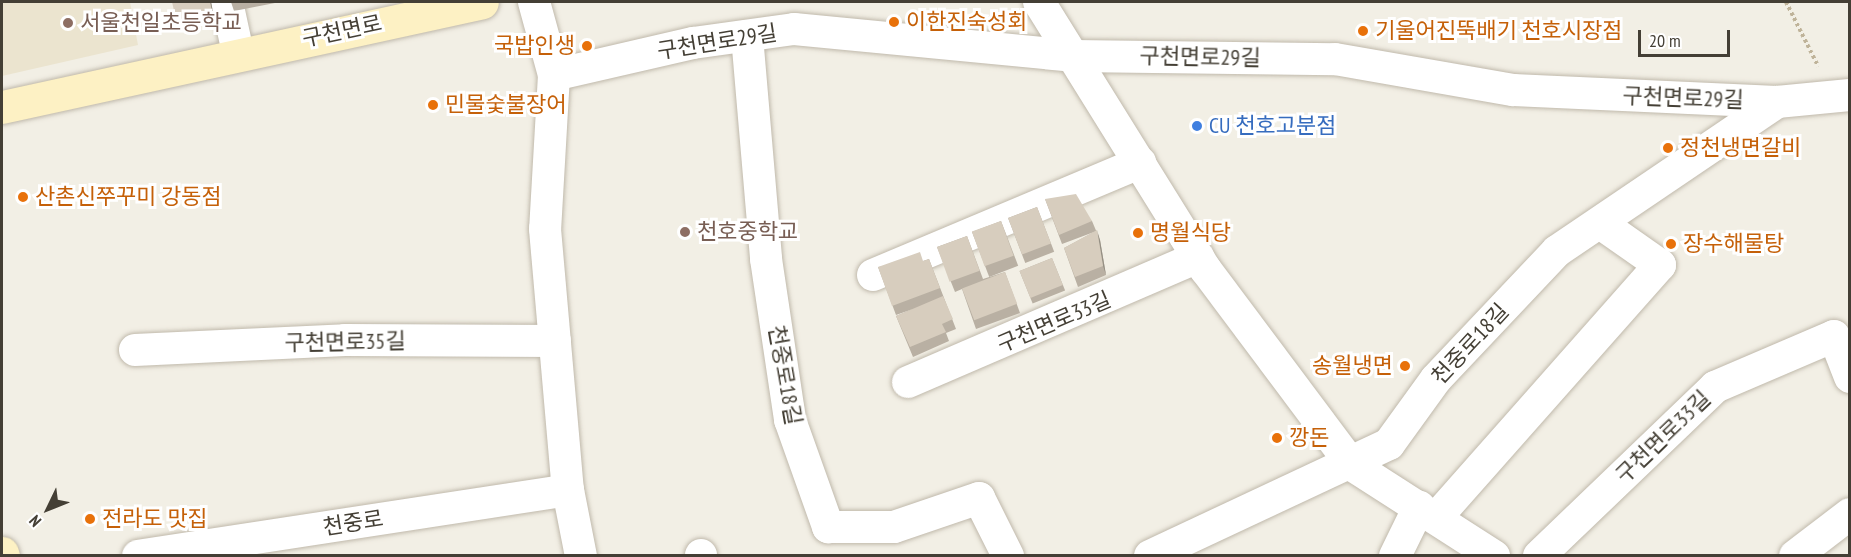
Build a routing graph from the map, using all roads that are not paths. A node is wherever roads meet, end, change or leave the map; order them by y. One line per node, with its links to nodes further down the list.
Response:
1 (227, 2): 6 (street)
2 (482, 2): 6 (main road, 구천면로)
3 (534, 2): 8 (street)
4 (1039, 2): 7 (street)
5 (747, 36): 7 (street, 구천면로29길); 8 (street, 구천면로29길); 27 (street, 천중로18길)
6 (238, 53): 11 (main road, 구천면로)
7 (1073, 56): 10 (street, 구천면로29길); 12 (street)
8 (554, 75): 16 (street)
9 (1850, 95): 10 (street, 구천면로29길)
10 (1777, 102): 13 (street, 천중로18길)
11 (2, 107)
12 (1140, 163): 14 (street); 15 (street)
13 (1600, 223): 20 (street, 천중로18길); 22 (street)
14 (1198, 256): 19 (street, 구천면로33길); 20 (street)
15 (873, 275)
16 (555, 341): 17 (street, 구천면로35길); 21 (street)
17 (135, 350)
18 (1850, 377): 31 (street, 구천면로33길)
19 (908, 382)
20 (1352, 465): 22 (street); 28 (street, 천중로18길)
21 (568, 490): 24 (street, 천중로); 26 (street)
22 (1427, 512): 29 (street); 30 (street)
23 (1850, 514): 32 (street)
24 (325, 542): 25 (street, 천중로)
25 (138, 555)
26 (581, 555)
27 (1008, 555)
28 (1150, 555)
29 (1395, 555)
30 (1494, 555)
31 (1539, 555)
32 (1795, 555)

